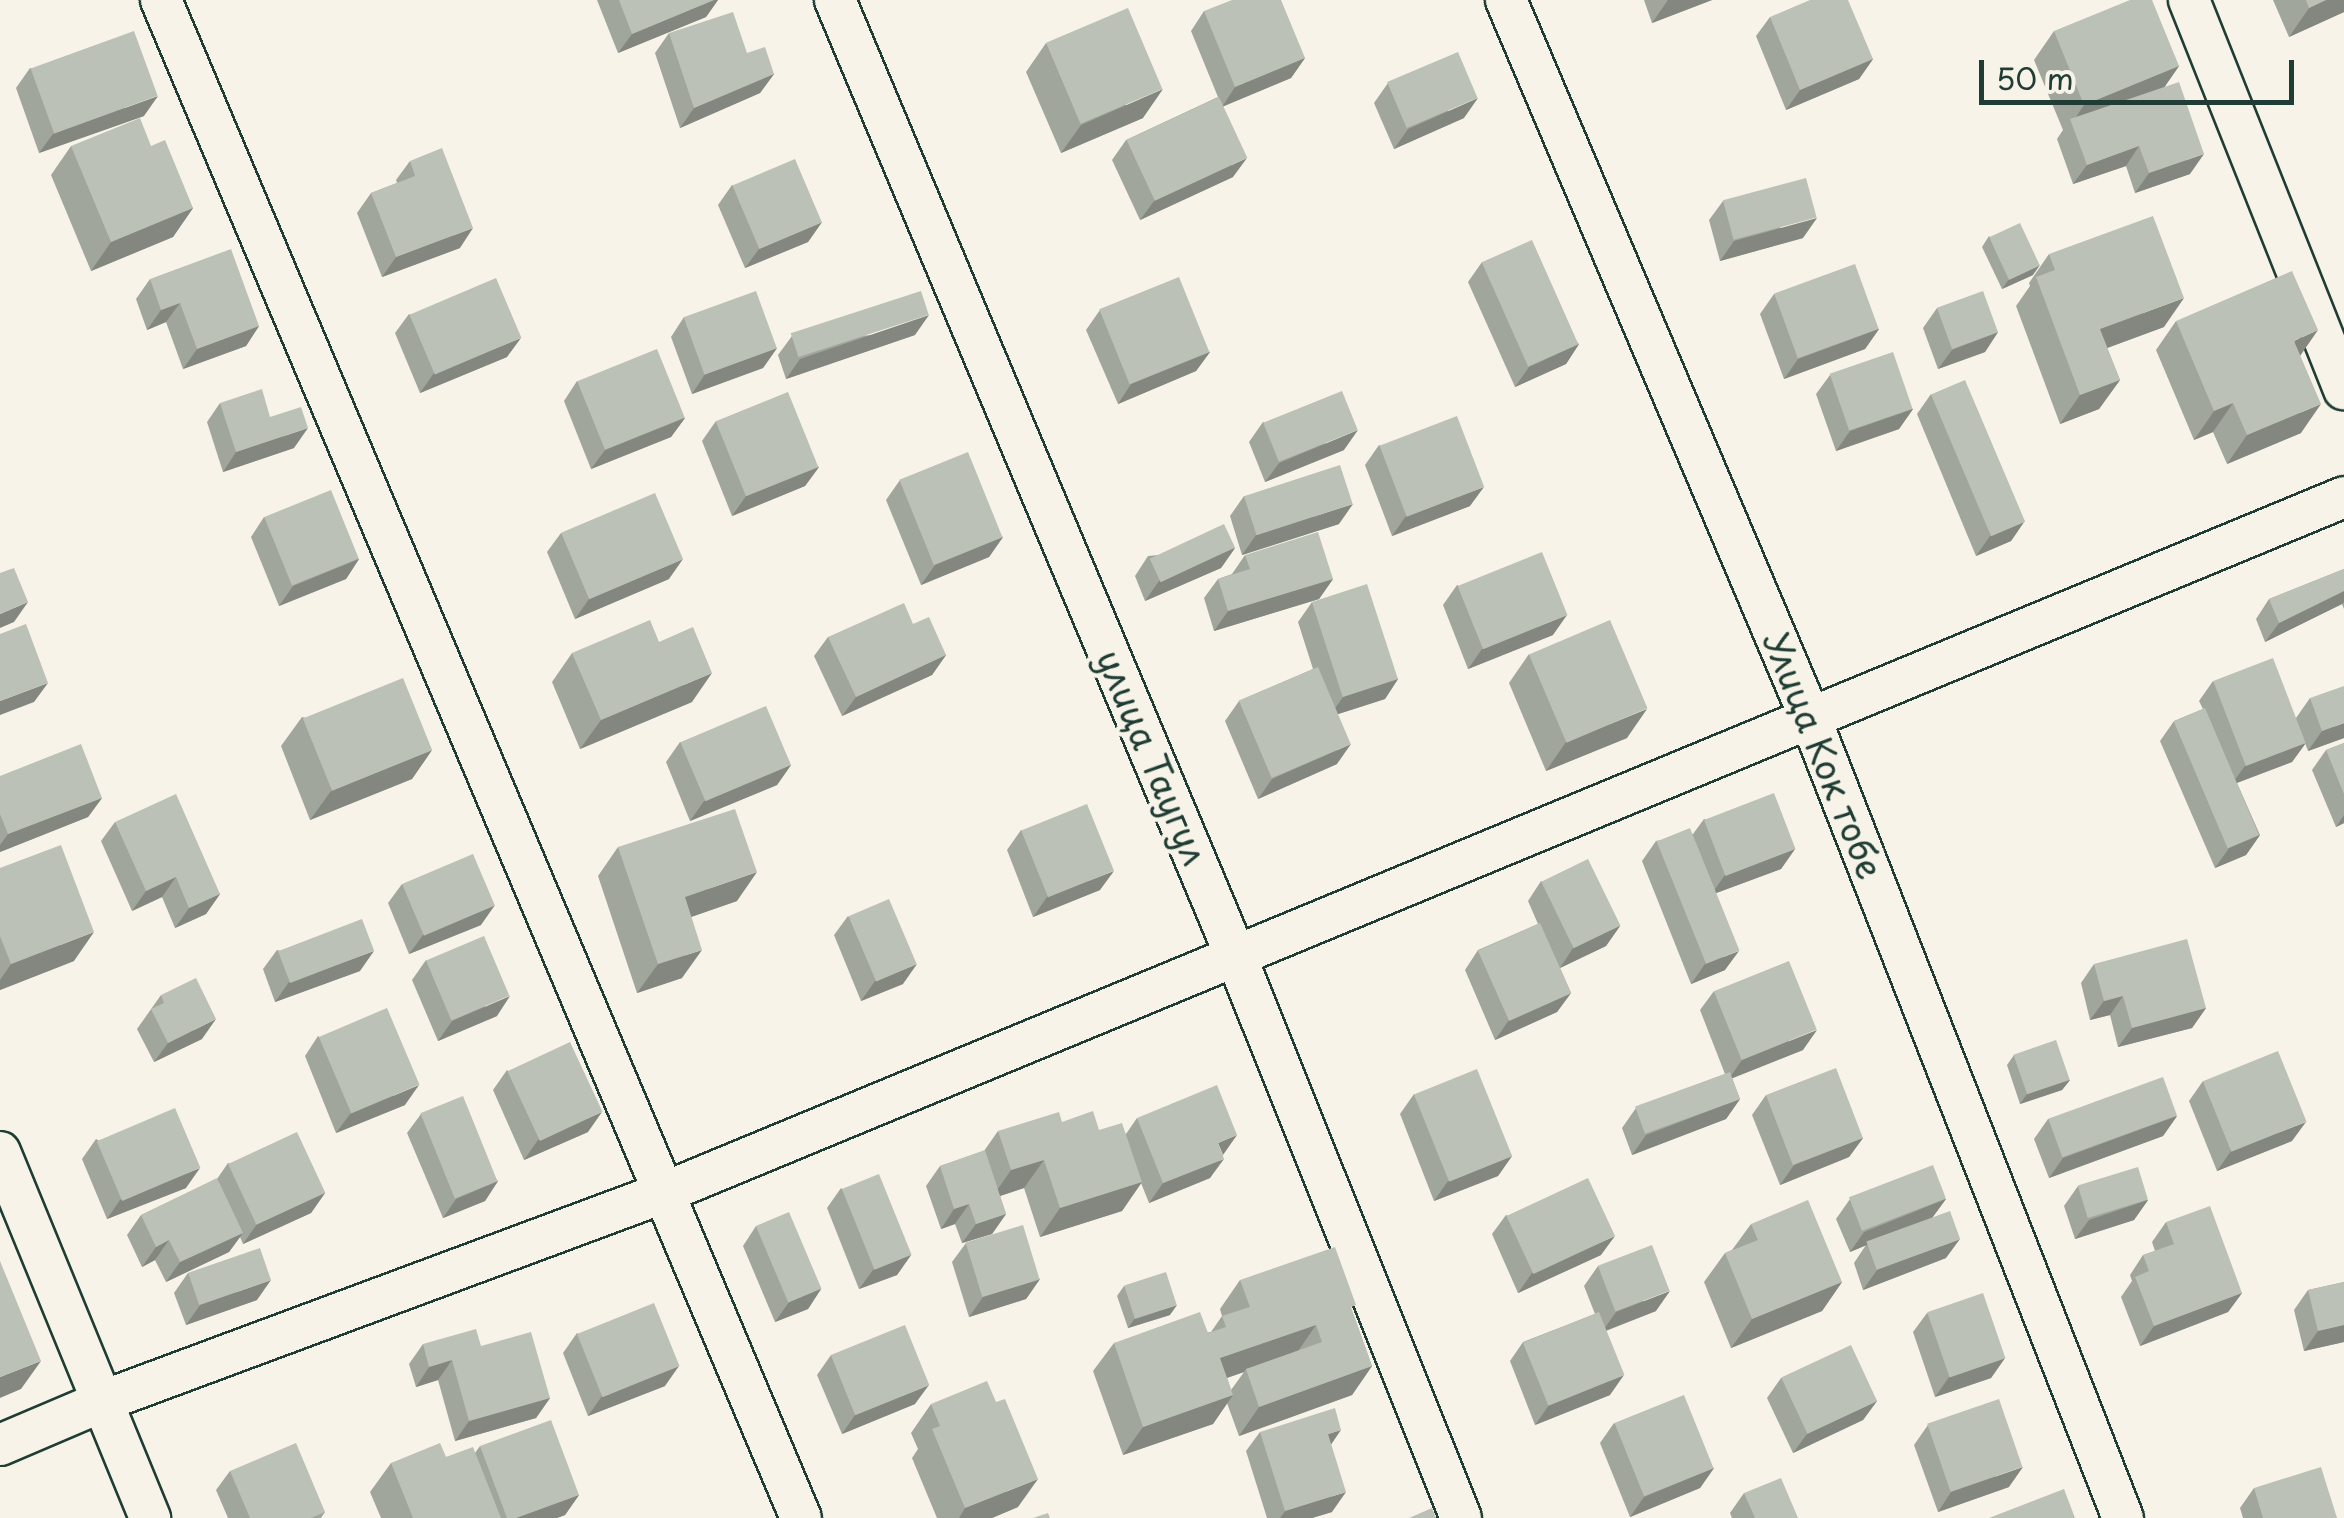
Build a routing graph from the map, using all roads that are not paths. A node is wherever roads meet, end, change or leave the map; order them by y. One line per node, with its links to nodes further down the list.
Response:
1 (161, 0): 10 (street)
2 (836, 0): 8 (street, улица Таугул)
3 (1506, 0): 7 (street, Улица Кок тобе)
4 (2190, 0): 5 (street)
5 (2344, 389)
6 (2344, 498): 7 (street)
7 (1812, 720): 8 (street); 16 (street, Улица Кок тобе)
8 (1237, 958): 10 (street); 15 (street, улица Таугул)
9 (0, 1152): 11 (street)
10 (668, 1191): 11 (street); 14 (street)
11 (102, 1401): 12 (street); 13 (street)
12 (0, 1445)
13 (150, 1518)
14 (801, 1518)
15 (1460, 1518)
16 (2123, 1518)

